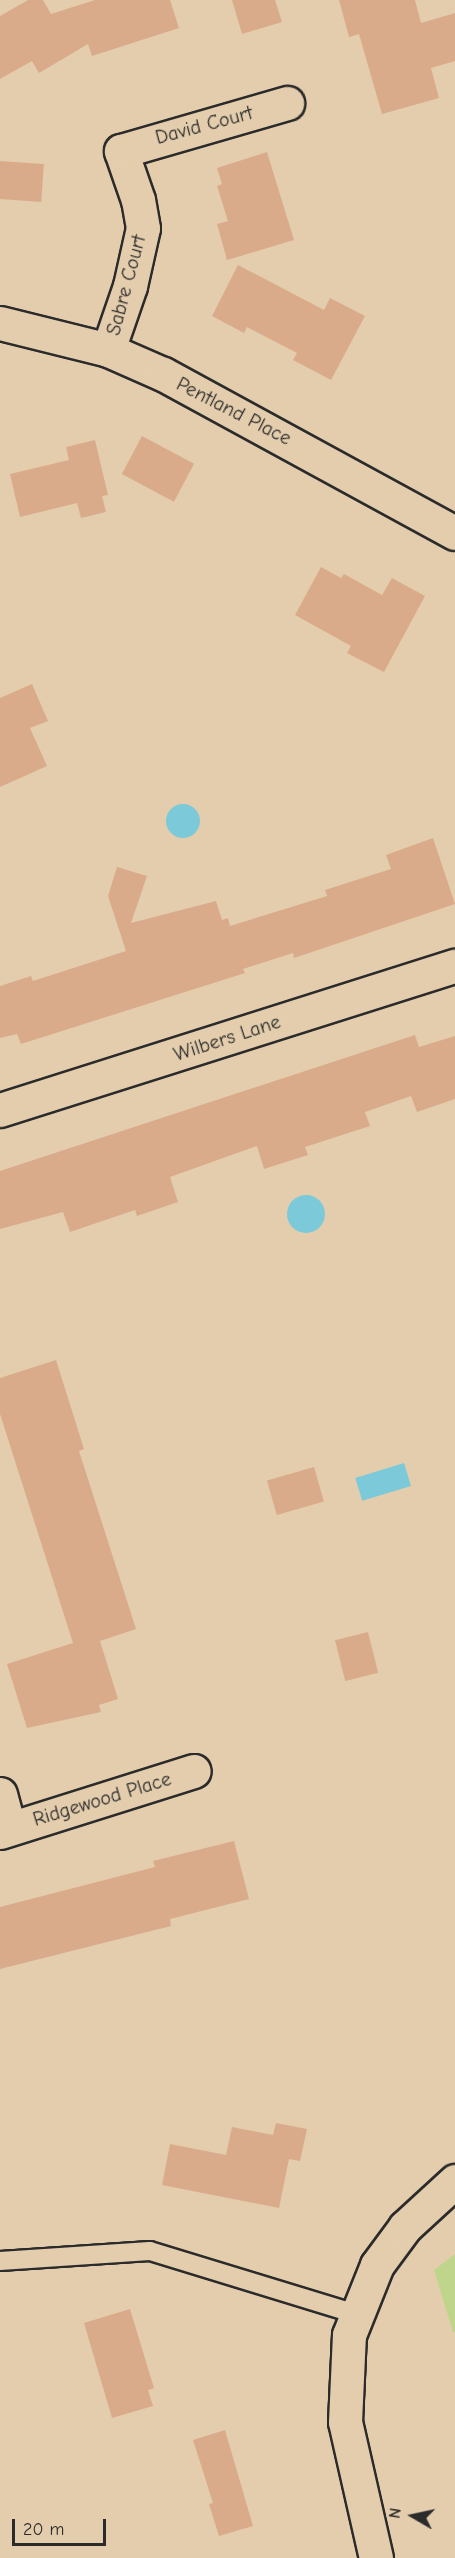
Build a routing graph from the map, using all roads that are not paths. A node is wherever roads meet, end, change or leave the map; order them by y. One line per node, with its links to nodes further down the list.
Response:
1 (287, 103): 2 (street, David Court)
2 (121, 151): 4 (street, Sabre Court)
3 (0, 323): 4 (street, Pentland Place)
4 (108, 350): 5 (street, Pentland Place)
5 (455, 533)
6 (455, 966): 7 (street, Wilbers Lane)
7 (0, 1110)
8 (194, 1771): 10 (street, Ridgewood Place)
9 (0, 1794): 10 (street, Ridgewood Place)
10 (4, 1830)
11 (455, 2181): 13 (street)
12 (0, 2261): 13 (lane)
13 (356, 2314): 14 (street)
14 (376, 2558)

